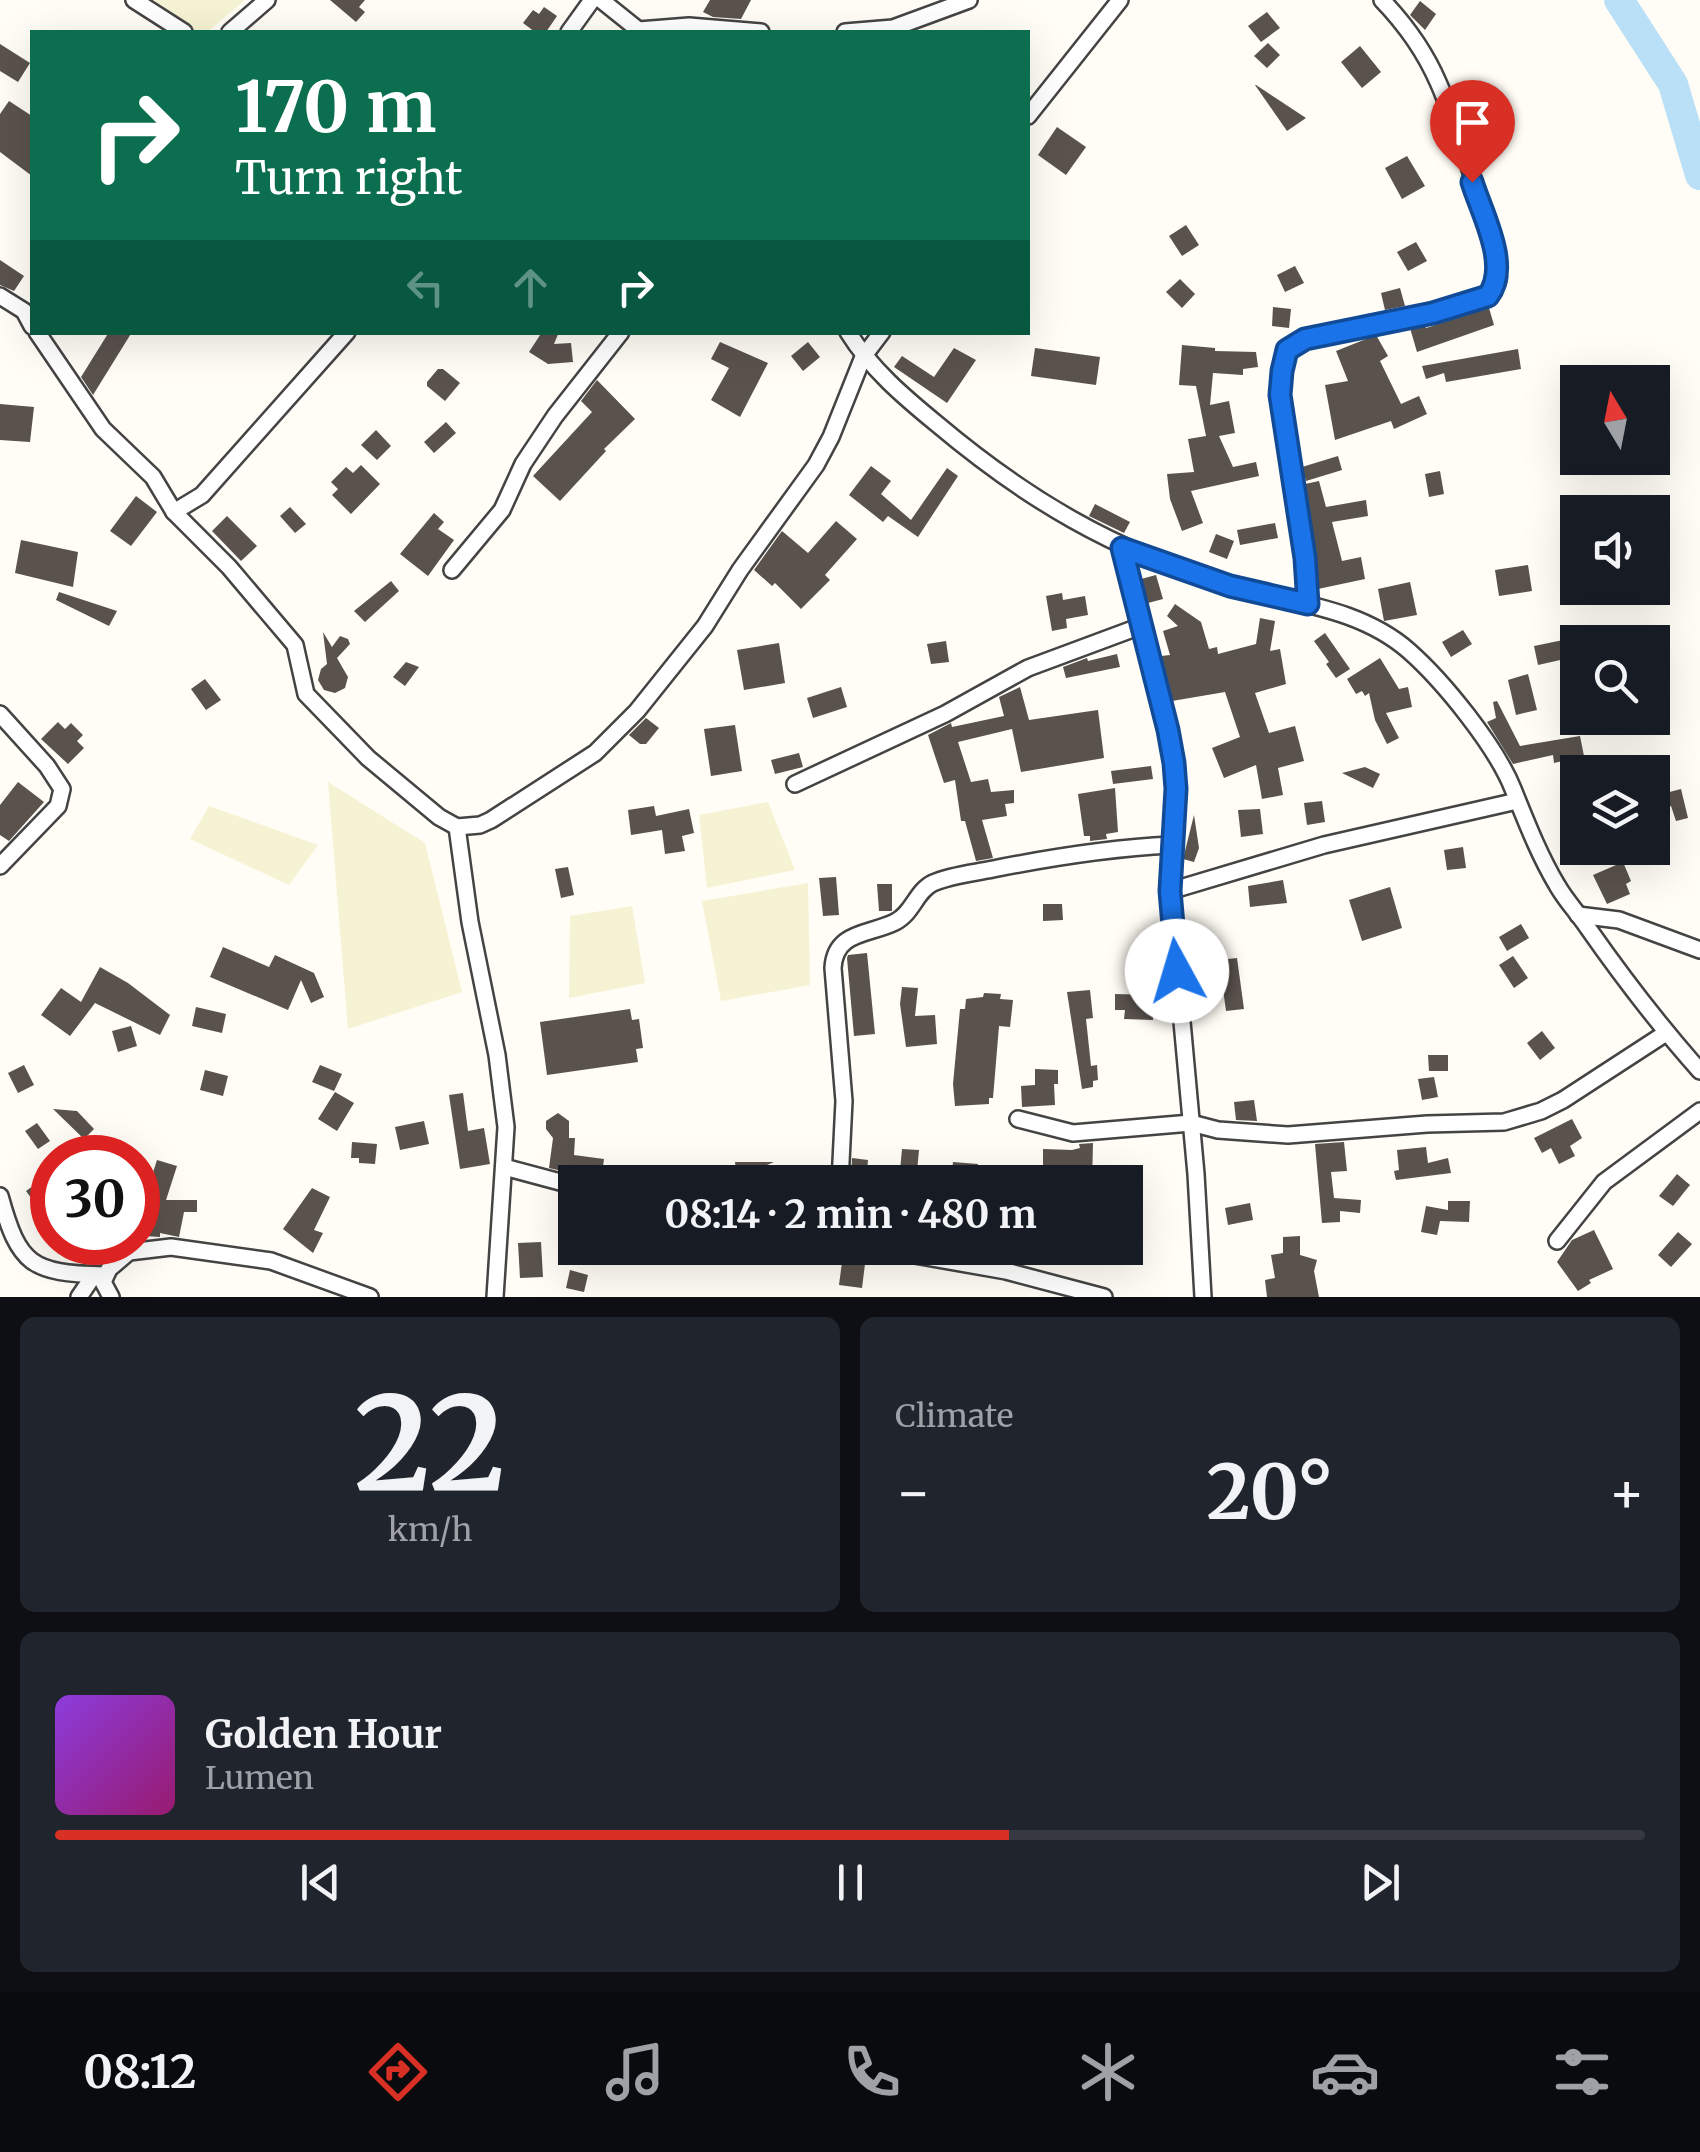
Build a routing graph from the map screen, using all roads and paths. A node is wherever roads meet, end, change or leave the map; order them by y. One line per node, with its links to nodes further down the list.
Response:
1 (134, 0): 8 (street)
2 (268, 0): 9 (street)
3 (592, 0): 10 (street)
4 (601, 0): 11 (street)
5 (970, 0): 14 (street)
6 (1120, 0): 15 (street)
7 (1382, 0): 27 (street)
8 (181, 30)
9 (232, 30)
10 (570, 30)
11 (639, 30)
12 (650, 30): 13 (street)
13 (737, 30)
14 (869, 30)
15 (1030, 113)
16 (0, 296): 17 (street)
17 (28, 305)
18 (39, 335): 24 (street)
19 (344, 335): 24 (street)
20 (620, 335): 26 (street)
21 (850, 335): 23 (street)
22 (880, 335): 23 (street)
23 (863, 356): 25 (street); 32 (street)
24 (174, 512): 32 (street)
25 (1122, 548): 27 (street); 28 (street)
26 (452, 570)
27 (1308, 604): 31 (street)
28 (1141, 626): 30 (street); 33 (street)
29 (0, 714): 34 (street)
30 (795, 784)
31 (1517, 801): 35 (street); 36 (street)
32 (458, 826): 44 (street)
33 (1171, 845): 35 (street); 43 (street)
34 (0, 866)
35 (1170, 891): 42 (street)
36 (1578, 915): 37 (street); 38 (street)
37 (1700, 950)
38 (1666, 1032): 39 (street); 42 (street)
39 (1700, 1071)
40 (1700, 1111): 47 (street)
41 (1018, 1119): 42 (street)
42 (1192, 1123): 55 (street)
43 (841, 1165)
44 (504, 1167): 45 (street); 53 (street)
45 (558, 1181)
46 (0, 1196): 49 (street)
47 (1556, 1240)
48 (968, 1265): 54 (street)
49 (99, 1275): 50 (street); 51 (street); 52 (street)
50 (79, 1297)
51 (112, 1297)
52 (370, 1297)
53 (495, 1297)
54 (1104, 1297)
55 (1204, 1297)

